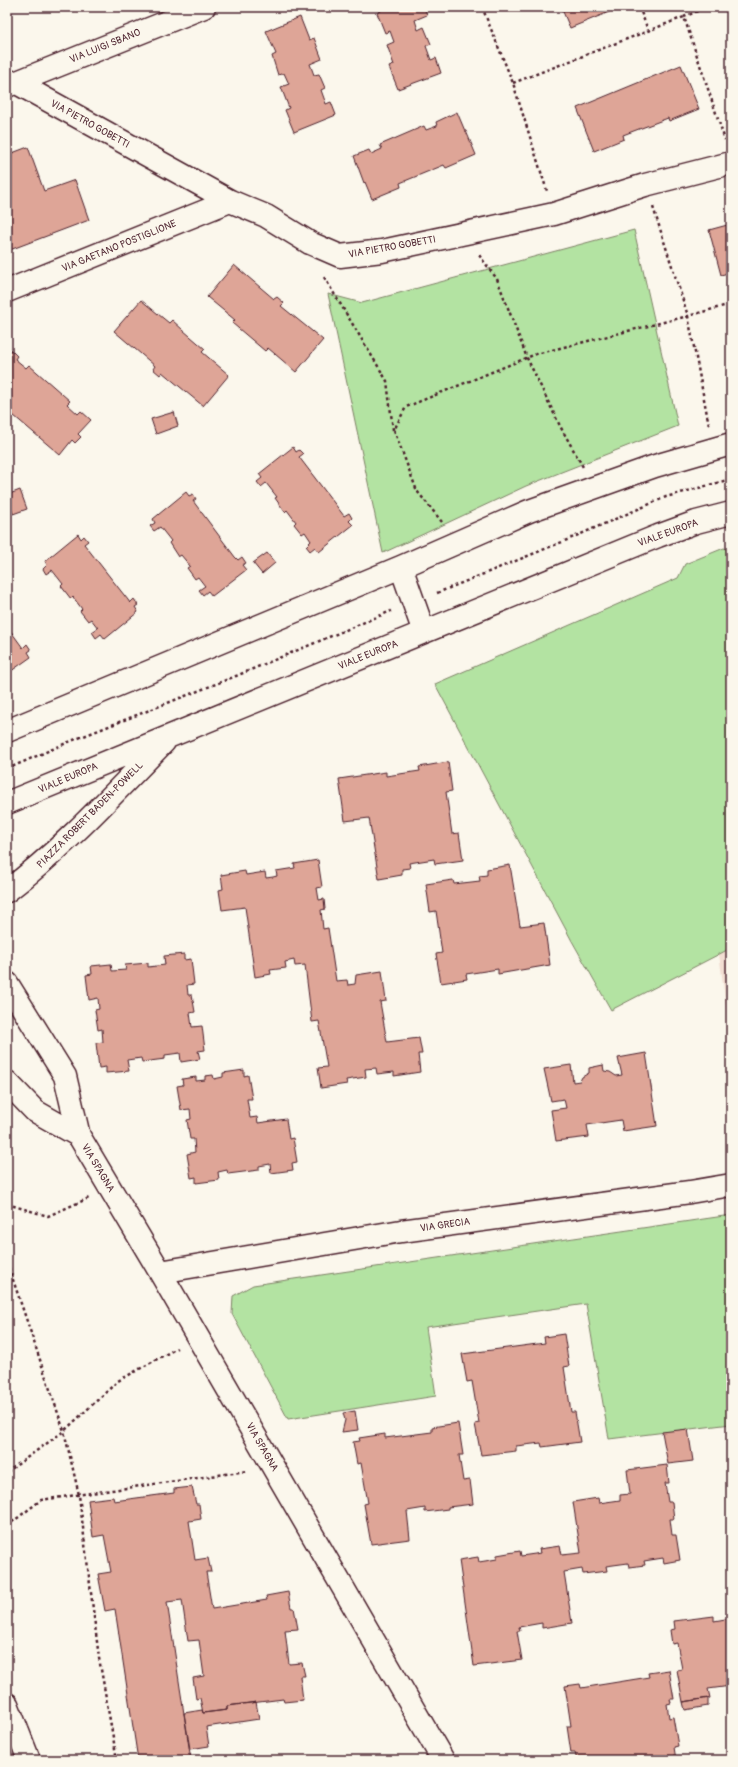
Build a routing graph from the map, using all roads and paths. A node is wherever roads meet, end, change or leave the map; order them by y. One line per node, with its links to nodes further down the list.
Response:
1 (204, 7): 8 (street, VIA LUIGI SBANO)
2 (482, 7): 7 (path)
3 (639, 7): 6 (path)
4 (706, 7): 5 (path)
5 (684, 17): 6 (path); 9 (path)
6 (648, 30): 7 (path)
7 (513, 83): 13 (path)
8 (11, 84): 12 (street, VIA PIETRO GOBETTI)
9 (726, 142)
10 (731, 163): 11 (street, VIA PIETRO GOBETTI)
11 (645, 185): 13 (street, VIA PIETRO GOBETTI); 18 (path)
12 (230, 201): 14 (street, VIA PIETRO GOBETTI); 16 (street, VIA GAETANO POSTIGLIONE)
13 (554, 214): 14 (street, VIA PIETRO GOBETTI)
14 (463, 234): 19 (path)
15 (321, 273): 20 (path)
16 (7, 291)
17 (731, 304): 18 (path)
18 (688, 316): 19 (path); 21 (path)
19 (527, 358): 20 (path); 23 (path)
20 (394, 430): 25 (path)
21 (722, 446): 23 (street)
22 (731, 479): 27 (path)
23 (595, 488): 25 (street)
24 (731, 513): 28 (street, VIALE EUROPA)
25 (458, 542): 26 (street)
26 (401, 567): 27 (street); 29 (street)
27 (414, 602): 28 (street); 31 (path)
28 (424, 632): 30 (street, VIALE EUROPA)
29 (7, 731)
30 (170, 736): 32 (street, VIALE EUROPA); 33 (street, PIAZZA ROBERT BADEN-POWELL)
31 (7, 769)
32 (7, 803)
33 (7, 891)
34 (7, 983): 36 (street, VIA SPAGNA)
35 (7, 1082): 36 (street, VIA SPAGNA)
36 (79, 1136): 37 (street, VIA SPAGNA)
37 (108, 1184): 39 (path); 41 (street, VIA SPAGNA)
38 (731, 1185): 41 (street, VIA GRECIA)
39 (7, 1204)
40 (7, 1262): 43 (path)
41 (160, 1272): 42 (street, VIA SPAGNA)
42 (198, 1337): 43 (path); 44 (street, VIA SPAGNA)
43 (64, 1431): 45 (path); 46 (path)
44 (273, 1467): 46 (path); 51 (street, VIA SPAGNA)
45 (7, 1472)
46 (79, 1495): 47 (path); 50 (path)
47 (7, 1526)
48 (7, 1704): 49 (street)
49 (29, 1760)
50 (117, 1760)
51 (443, 1760)

